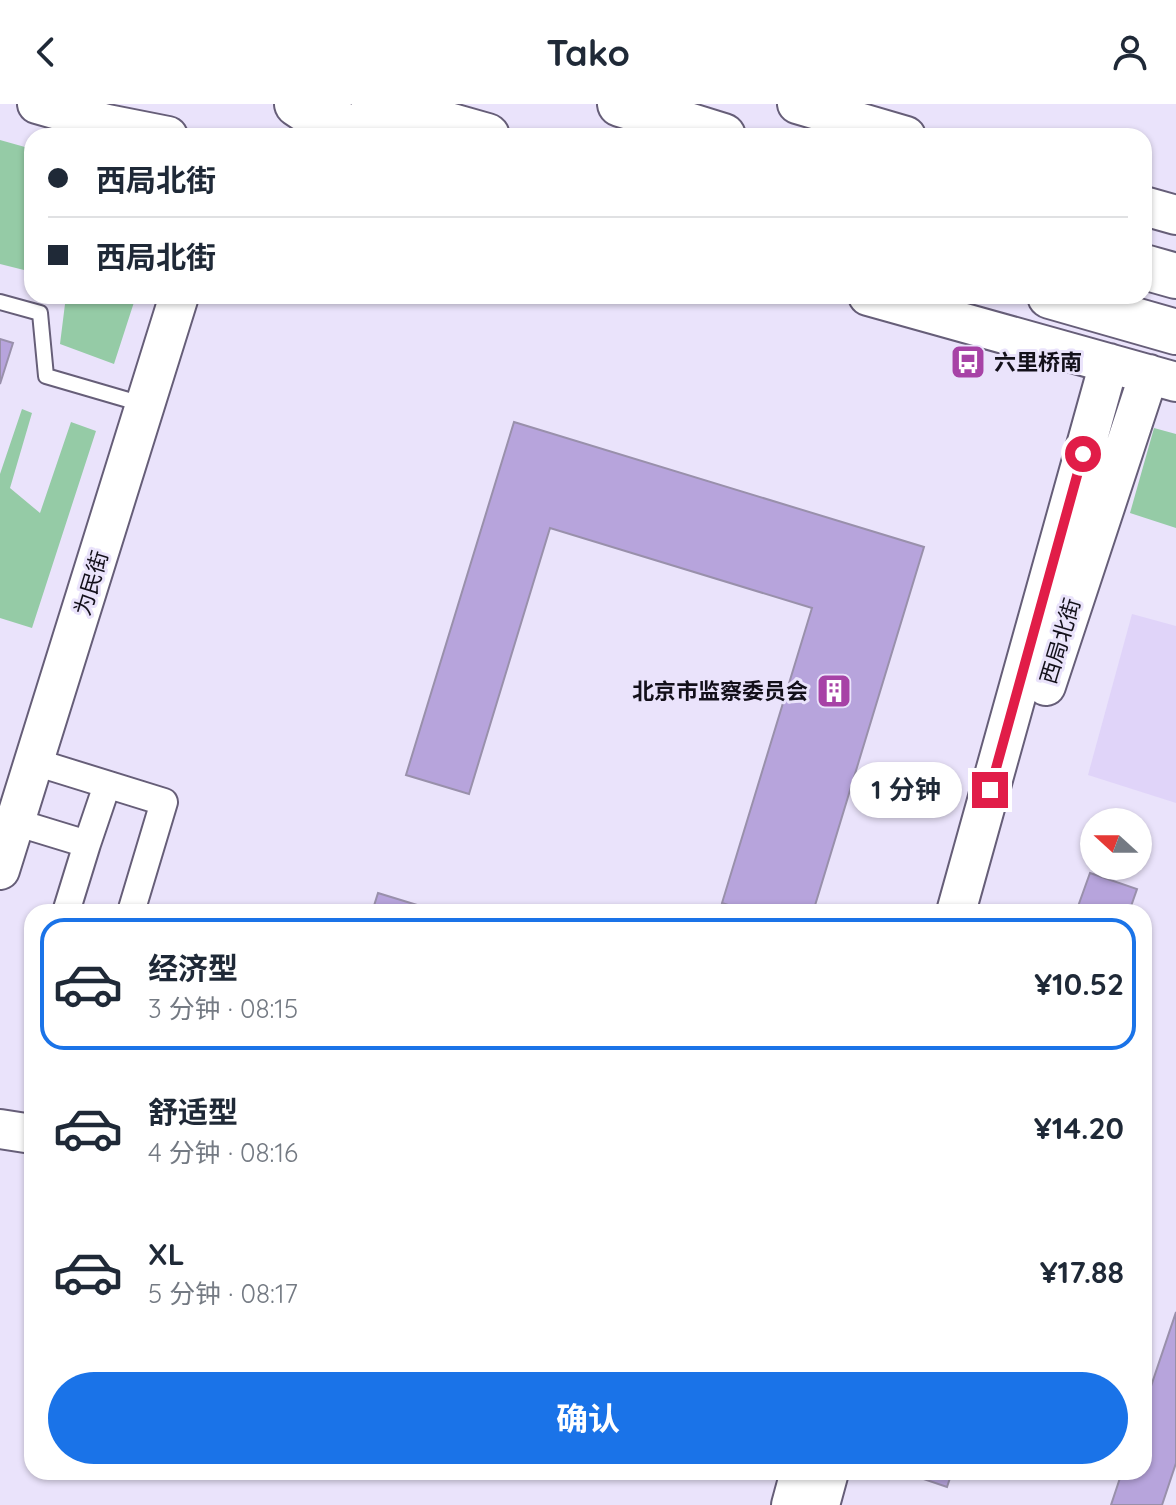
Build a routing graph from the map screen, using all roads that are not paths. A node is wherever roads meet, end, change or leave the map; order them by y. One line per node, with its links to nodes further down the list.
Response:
1 (37, 104): 6 (street)
2 (297, 104): 7 (highway)
3 (374, 104): 8 (highway)
4 (620, 104): 9 (highway)
5 (797, 104): 10 (street)
6 (127, 128)
7 (353, 128)
8 (459, 128)
9 (697, 128)
10 (879, 128)
11 (1152, 208): 12 (street)
12 (1176, 215)
13 (1176, 257): 14 (highway)
14 (1152, 258)
15 (1152, 269): 16 (highway)
16 (1176, 276)
17 (0, 302): 24 (lane)
18 (177, 304): 24 (street, 为民街)
19 (897, 304): 22 (street)
20 (1078, 304): 21 (highway)
21 (1176, 332)
22 (1109, 363): 23 (street); 32 (street, 西局北街)
23 (1162, 378): 33 (street, 西局北街)
24 (146, 405): 25 (street, 为民街)
25 (35, 762): 26 (street); 27 (street, 为民街)
26 (107, 785): 28 (street); 31 (street)
27 (15, 822): 28 (street); 29 (street, 为民街)
28 (87, 844): 30 (street)
29 (0, 870)
30 (68, 904)
31 (133, 904)
32 (958, 904)
33 (985, 904)
34 (0, 1129): 35 (street)
35 (24, 1133)
36 (798, 1480): 38 (street)
37 (827, 1480): 39 (street)
38 (791, 1505)
39 (820, 1505)

